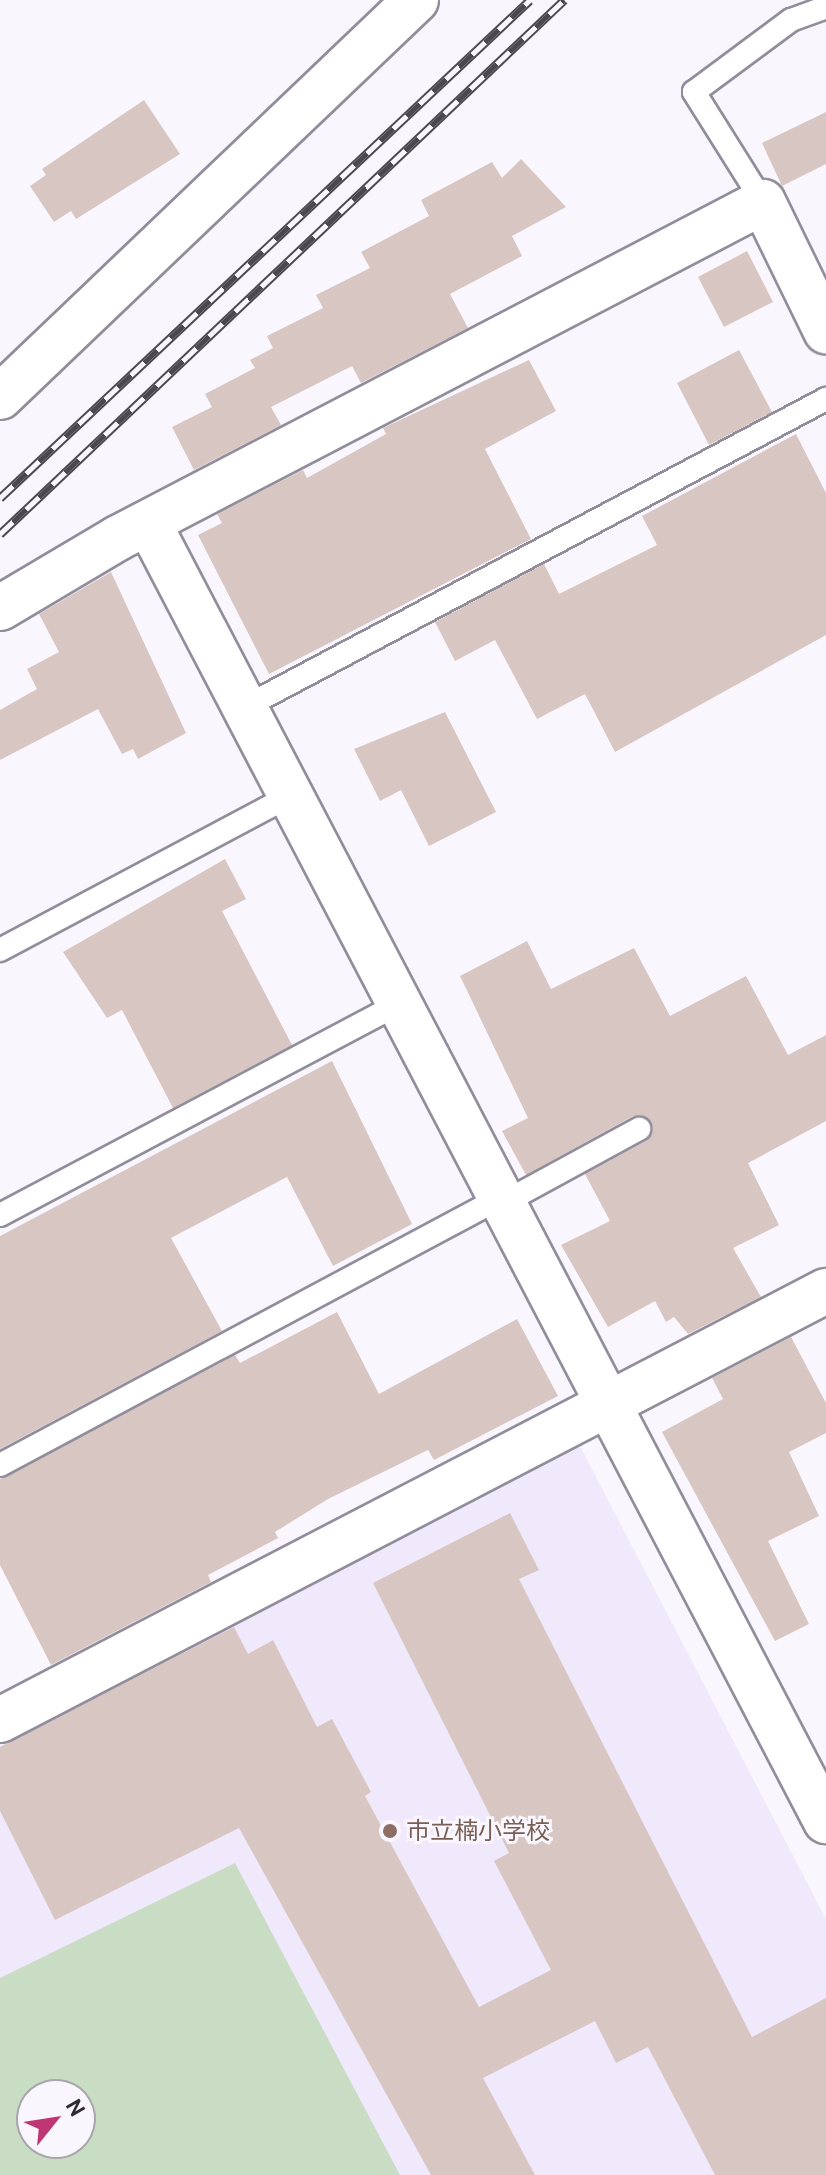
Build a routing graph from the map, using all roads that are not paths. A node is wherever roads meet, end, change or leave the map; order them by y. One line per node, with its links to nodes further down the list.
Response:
1 (416, 0): 8 (street)
2 (807, 0): 4 (lane)
3 (826, 7): 4 (lane)
4 (791, 20): 5 (lane)
5 (763, 202): 6 (street); 10 (street)
6 (814, 273): 7 (street)
7 (826, 331)
8 (0, 397)
9 (826, 399): 12 (lane)
10 (150, 526): 11 (street); 12 (street)
11 (0, 608)
12 (245, 707): 13 (street)
13 (291, 795): 14 (lane); 15 (street)
14 (0, 950)
15 (401, 1003): 17 (street); 18 (lane)
16 (639, 1129): 17 (lane)
17 (503, 1199): 20 (street); 21 (lane)
18 (0, 1215)
19 (826, 1291): 20 (street)
20 (610, 1403): 22 (street); 23 (street)
21 (0, 1465)
22 (0, 1720)
23 (824, 1812)

